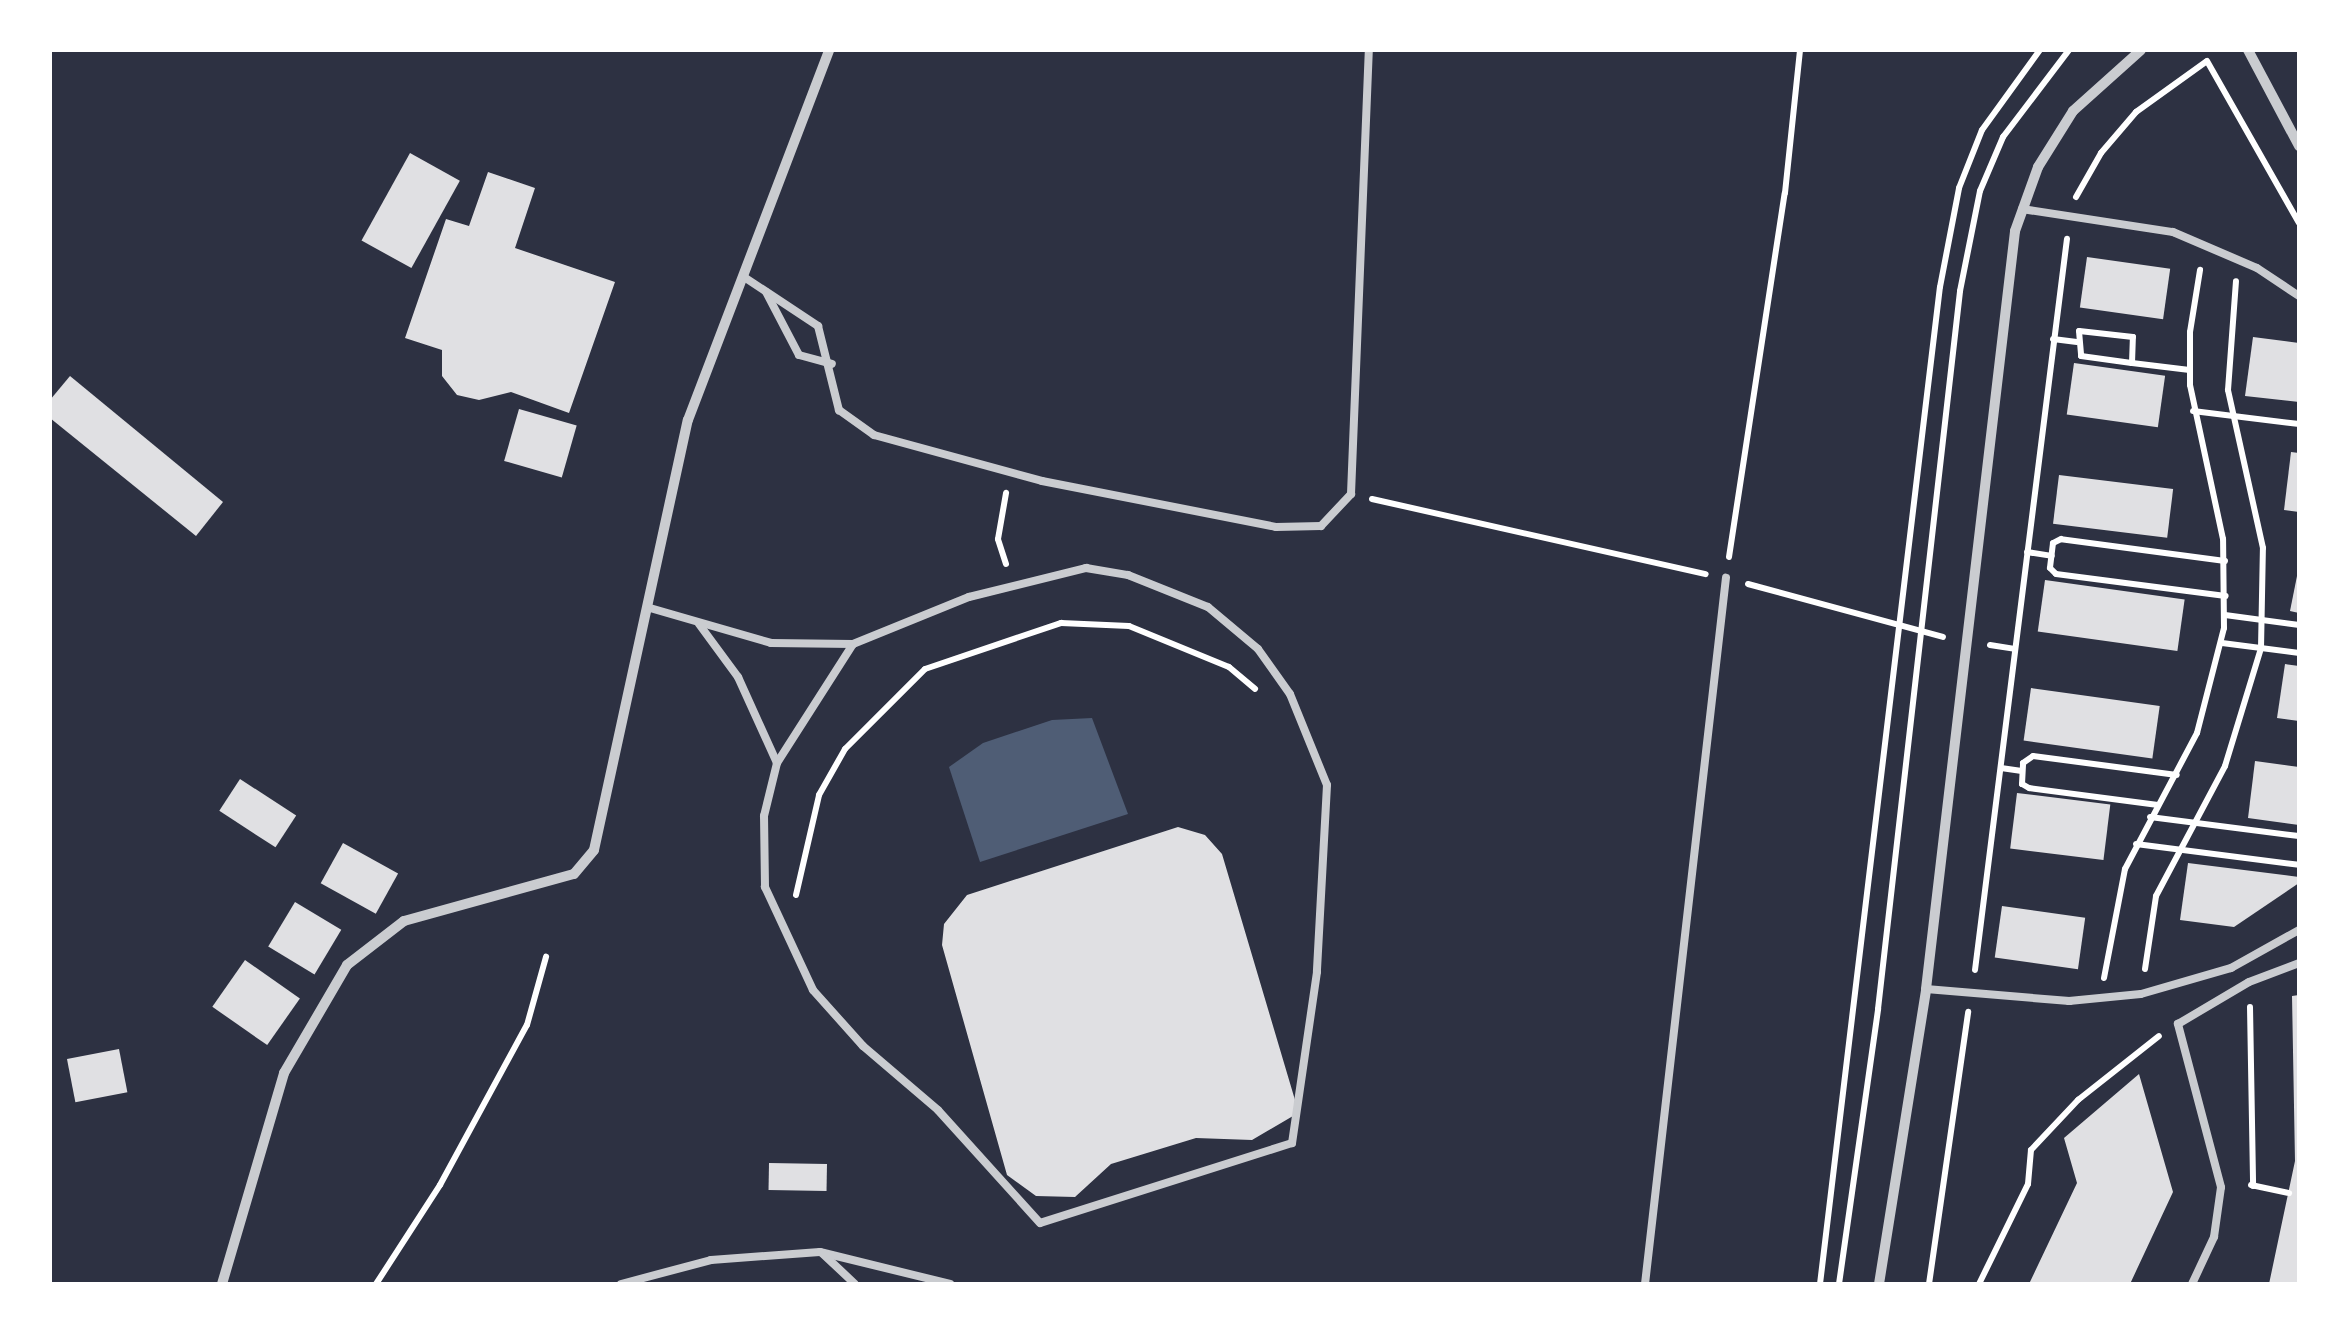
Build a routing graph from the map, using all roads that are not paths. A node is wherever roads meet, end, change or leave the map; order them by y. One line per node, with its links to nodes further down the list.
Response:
1 (829, 50): 7 (street)
2 (1369, 50): 10 (lane)
3 (2141, 50): 6 (street)
4 (2248, 50): 5 (street)
5 (2299, 146)
6 (2021, 209): 9 (lane); 18 (street)
7 (744, 277): 8 (lane); 12 (street)
8 (764, 288): 10 (lane); 10 (lane)
9 (2299, 296)
10 (832, 364)
11 (1726, 578): 24 (lane)
12 (650, 608): 13 (lane); 20 (street)
13 (699, 624): 14 (lane); 15 (lane)
14 (853, 644): 15 (lane); 15 (lane)
15 (776, 763)
16 (2299, 930): 18 (lane)
17 (2299, 964): 26 (lane)
18 (1926, 990): 25 (street)
19 (820, 1252): 21 (lane); 22 (lane); 23 (lane)
20 (222, 1284)
21 (621, 1284)
22 (855, 1284)
23 (950, 1284)
24 (1644, 1284)
25 (1879, 1284)
26 (2192, 1284)

